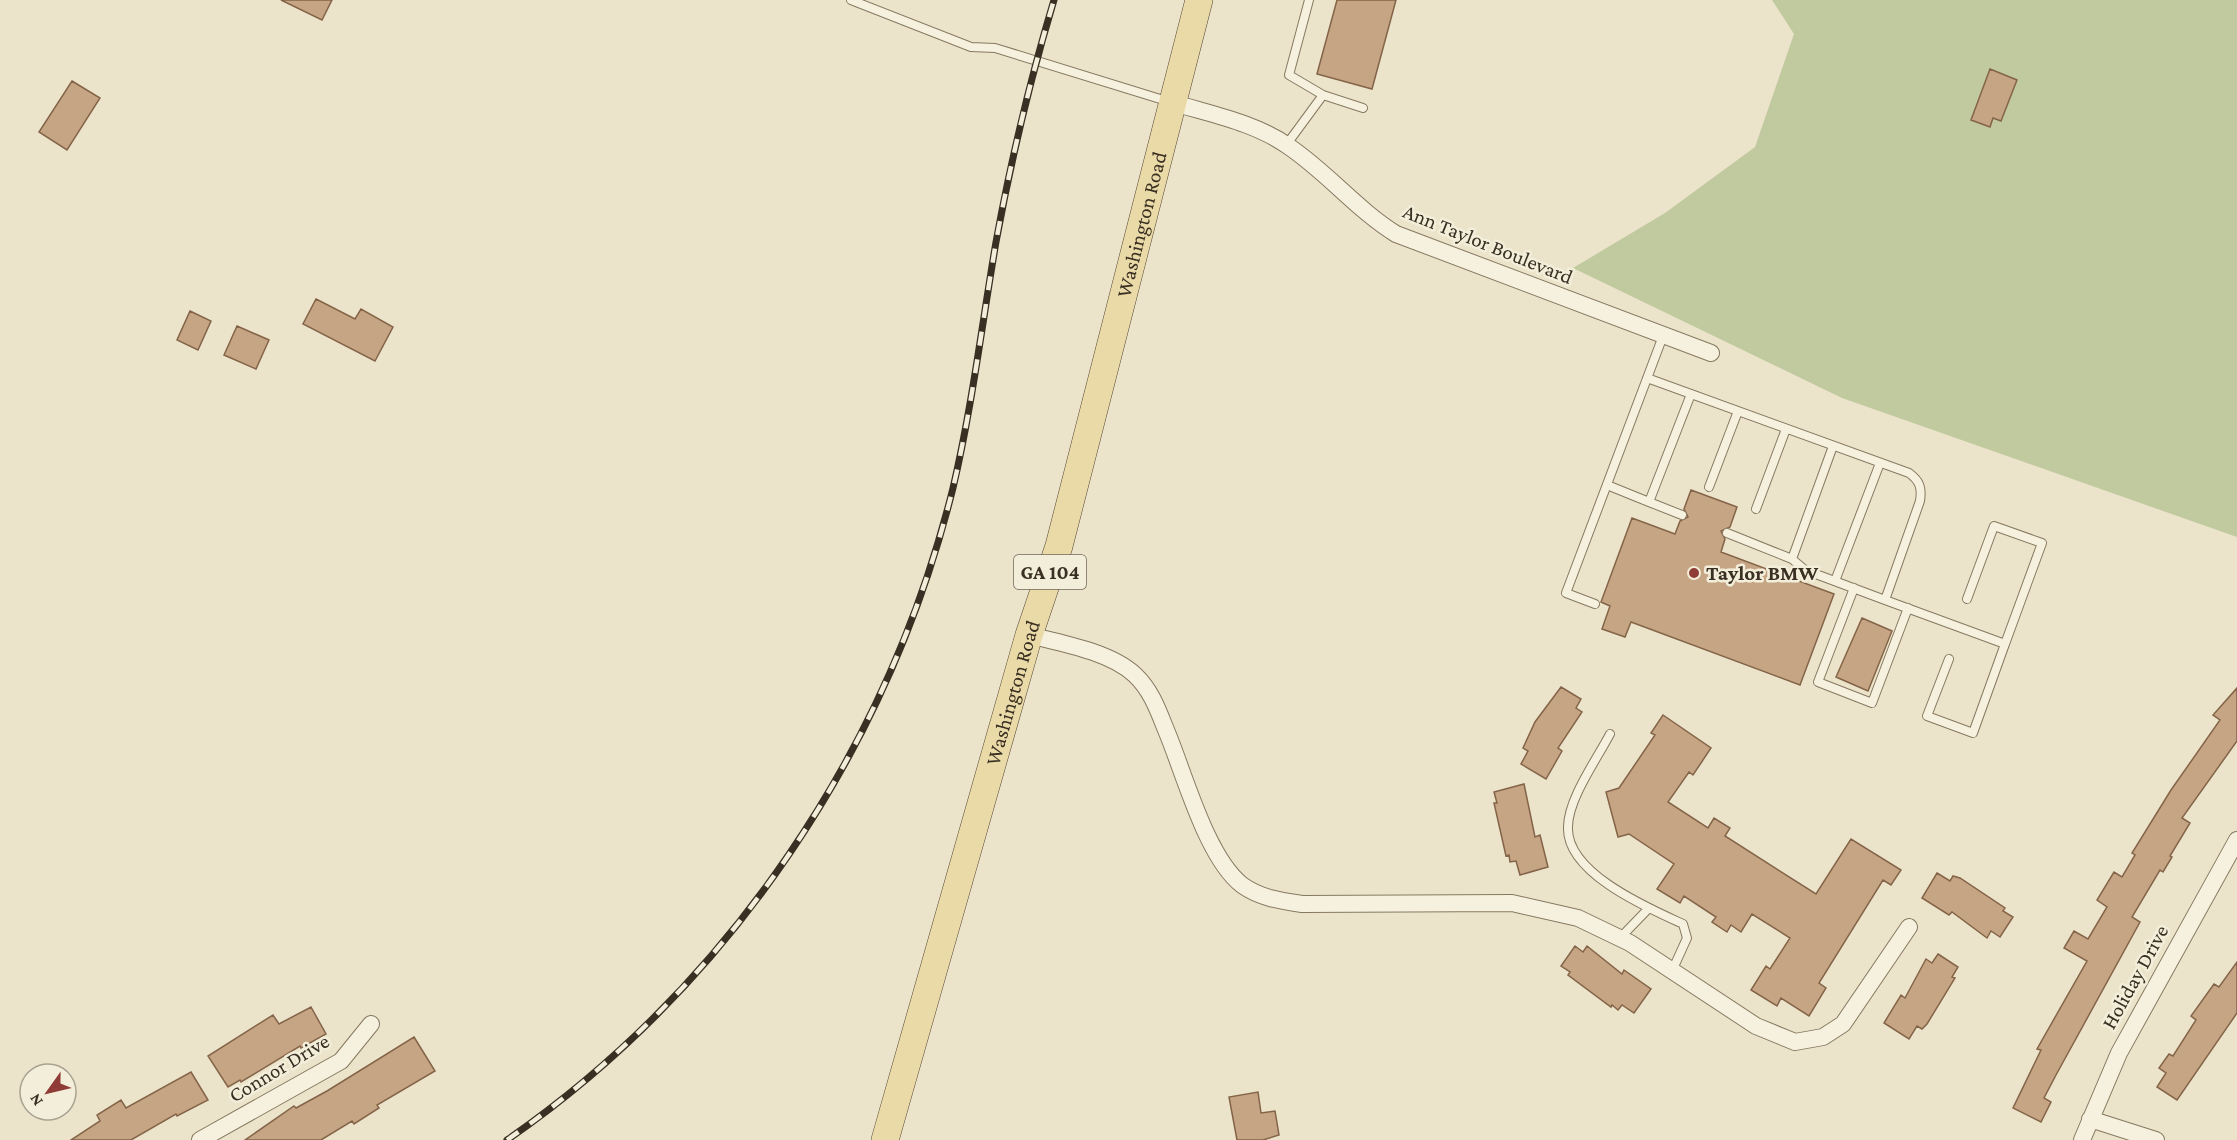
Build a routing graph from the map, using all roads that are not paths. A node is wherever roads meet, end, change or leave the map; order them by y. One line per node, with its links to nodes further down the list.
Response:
1 (851, 0): 5 (lane)
2 (1199, 0): 5 (main road, Washington Road / GA 104)
3 (1309, 0): 4 (lane)
4 (1323, 95): 6 (lane); 7 (lane)
5 (1171, 102): 7 (street, Ann Taylor Boulevard); 29 (main road, Washington Road / GA 104)
6 (1364, 108)
7 (1287, 144): 8 (street, Ann Taylor Boulevard)
8 (1663, 336): 9 (street, Ann Taylor Boulevard); 10 (lane)
9 (1711, 353)
10 (1647, 378): 11 (lane); 16 (lane)
11 (1691, 394): 12 (lane); 18 (lane)
12 (1738, 411): 13 (lane); 17 (lane)
13 (1786, 429): 14 (lane); 19 (lane)
14 (1833, 446): 15 (lane); 22 (lane)
15 (1880, 463): 23 (lane); 26 (lane)
16 (1607, 485): 18 (lane); 27 (lane)
17 (1709, 487)
18 (1649, 502): 20 (lane)
19 (1756, 509)
20 (1682, 515)
21 (1727, 533): 22 (lane)
22 (1792, 559): 23 (lane)
23 (1835, 581): 24 (lane)
24 (1854, 588): 26 (lane); 28 (lane)
25 (1967, 598): 30 (lane)
26 (1885, 600): 28 (lane)
27 (1595, 604)
28 (1908, 608): 30 (lane)
29 (1029, 635): 36 (street); 41 (main road, Washington Road / GA 104)
30 (2005, 644): 31 (lane)
31 (1949, 659)
32 (1610, 734): 34 (lane)
33 (2237, 840): 39 (street, Holiday Drive)
34 (1649, 908): 36 (lane); 37 (lane)
35 (1909, 927): 37 (street)
36 (1620, 938): 37 (street)
37 (1672, 971)
38 (371, 1024): 40 (street, Connor Drive)
39 (2090, 1119): 42 (street, Holiday Drive); 43 (street)
40 (200, 1140)
41 (885, 1140)
42 (2082, 1140)
43 (2156, 1140)

